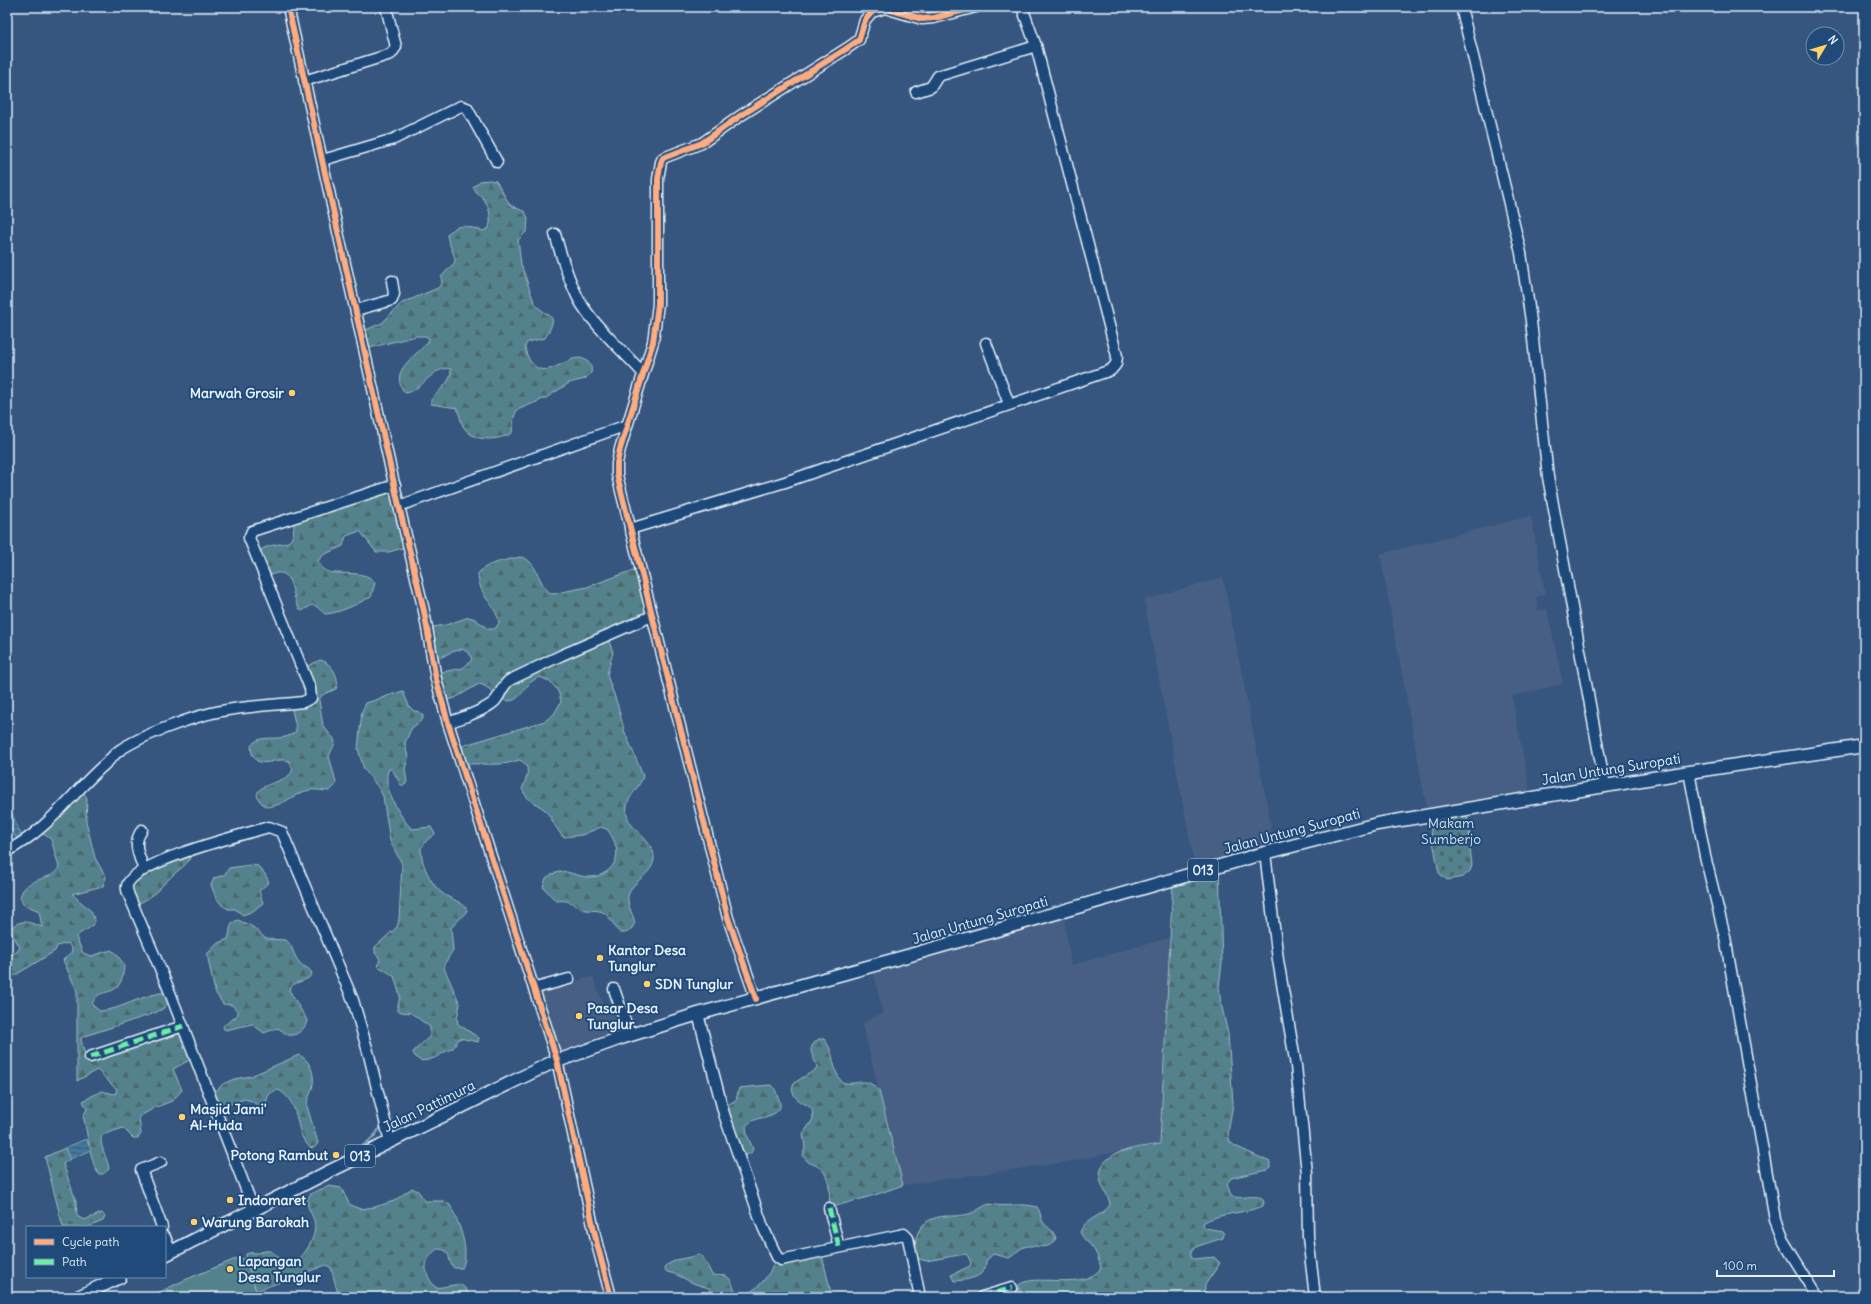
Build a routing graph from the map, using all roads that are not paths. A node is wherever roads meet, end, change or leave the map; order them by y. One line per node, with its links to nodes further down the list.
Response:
1 (288, 7): 7 (street)
2 (386, 7): 7 (street)
3 (976, 7): 15 (street)
4 (1022, 7): 6 (street)
5 (1461, 7): 25 (street)
6 (1036, 46): 8 (street); 16 (street)
7 (304, 81): 9 (street)
8 (916, 92)
9 (322, 160): 10 (street); 13 (street)
10 (498, 162)
11 (555, 234): 15 (street)
12 (392, 281): 13 (street)
13 (356, 310): 18 (street)
14 (986, 343): 16 (street)
15 (643, 373): 17 (street)
16 (1009, 404): 20 (street)
17 (627, 425): 19 (street); 20 (street)
18 (394, 486): 19 (street); 27 (street)
19 (399, 506): 22 (street)
20 (630, 529): 21 (street)
21 (652, 616): 22 (street); 33 (street)
22 (448, 723): 31 (street)
23 (1864, 746): 24 (main road, Jalan Untung Suropati / 013)
24 (1689, 772): 25 (main road, Jalan Untung Suropati / 013); 54 (street)
25 (1605, 786): 28 (main road, Jalan Untung Suropati / 013)
26 (142, 830): 29 (street)
27 (7, 851)
28 (1265, 853): 33 (main road, Jalan Untung Suropati / 013); 53 (street)
29 (144, 870): 35 (street); 39 (street)
30 (569, 979): 31 (street)
31 (536, 988): 38 (street)
32 (614, 989): 36 (street)
33 (756, 999): 34 (main road, Jalan Untung Suropati / 013)
34 (698, 1014): 36 (main road, Jalan Untung Suropati / 013); 45 (street)
35 (183, 1026): 37 (street); 41 (street)
36 (630, 1035): 38 (main road, Jalan Untung Suropati / 013)
37 (90, 1057)
38 (558, 1060): 39 (main road, Jalan Pattimura / 013); 50 (street)
39 (390, 1142): 41 (main road, Jalan Pattimura / 013)
40 (161, 1162): 43 (street)
41 (252, 1205): 46 (main road, Jalan Pattimura / 013)
42 (829, 1208): 45 (street)
43 (162, 1226)
44 (166, 1242): 46 (street)
45 (838, 1247): 51 (street)
46 (169, 1252)
47 (118, 1278): 49 (main road)
48 (1012, 1288): 52 (street)
49 (78, 1297)
50 (611, 1297)
51 (920, 1297)
52 (982, 1297)
53 (1315, 1297)
54 (1818, 1297)

